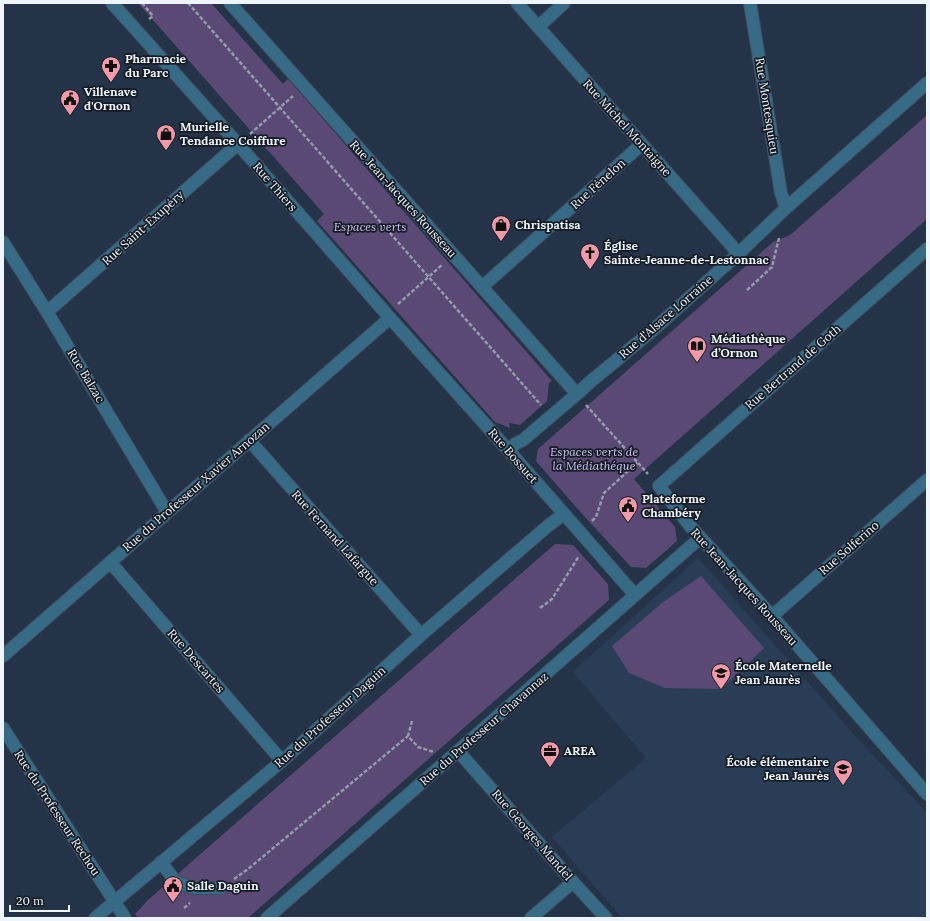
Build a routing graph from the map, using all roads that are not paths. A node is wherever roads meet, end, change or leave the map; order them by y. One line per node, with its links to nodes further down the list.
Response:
1 (112, 3): 8 (street, Rue Thiers)
2 (230, 3): 14 (street, Rue Jean-Jacques Rousseau)
3 (516, 3): 6 (street, Rue Michel Montaigne)
4 (564, 3): 6 (street)
5 (750, 3): 10 (street, Rue Montesquieu)
6 (538, 27): 9 (street, Rue Michel Montaigne)
7 (927, 83): 10 (street, Rue d'Alsace Lorraine)
8 (238, 144): 15 (street, Rue Saint-Exupéry); 16 (street, Rue Thiers)
9 (642, 144): 13 (street, Rue Michel Montaigne); 14 (street, Rue Fénelon)
10 (786, 208): 13 (street, Rue d'Alsace Lorraine)
11 (3, 242): 15 (street, Rue Balzac)
12 (927, 249): 21 (street, Rue Bertrand de Goth)
13 (738, 254): 17 (street, Rue d'Alsace Lorraine)
14 (482, 287): 17 (street, Rue Jean-Jacques Rousseau)
15 (47, 312): 22 (street, Rue Balzac)
16 (390, 318): 18 (street, Rue du Professeur Xavier Arnozan); 19 (street, Rue Bossuet)
17 (577, 394): 19 (street, Rue d'Alsace Lorraine)
18 (249, 440): 22 (street, Rue du Professeur Xavier Arnozan); 28 (street, Rue Fernand Lafargue)
19 (509, 451): 23 (street, Rue Bossuet)
20 (927, 480): 27 (street, Rue Solferino)
21 (659, 486): 24 (street, Rue Jean-Jacques Rousseau)
22 (167, 512): 25 (street, Rue du Professeur Xavier Arnozan)
23 (564, 514): 26 (street, Rue Bossuet); 28 (street, Rue du Professeur Daguin)
24 (700, 538): 26 (street, Rue du Professeur Chavannaz); 27 (street, Rue Jean-Jacques Rousseau)
25 (110, 562): 29 (street, Rue du Professeur Xavier Arnozan); 32 (street, Rue Descartes)
26 (635, 595): 31 (street, Rue du Professeur Chavannaz)
27 (772, 616): 33 (street, Rue Jean-Jacques Rousseau)
28 (421, 635): 32 (street, Rue du Professeur Daguin)
29 (3, 656)
30 (3, 728): 37 (street, Rue du Professeur Rechou)
31 (458, 751): 35 (street, Rue Georges Mandel); 40 (street, Rue du Professeur Chavannaz)
32 (282, 761): 34 (street, Rue du Professeur Daguin)
33 (927, 794)
34 (162, 862): 36 (street); 37 (street, Rue du Professeur Daguin)
35 (573, 882): 41 (street); 42 (street, Rue Georges Mandel)
36 (221, 888)
37 (114, 901): 38 (street, Rue du Professeur Daguin); 39 (street, Rue du Professeur Rechou)
38 (95, 918)
39 (125, 918)
40 (267, 918)
41 (531, 918)
42 (606, 918)

